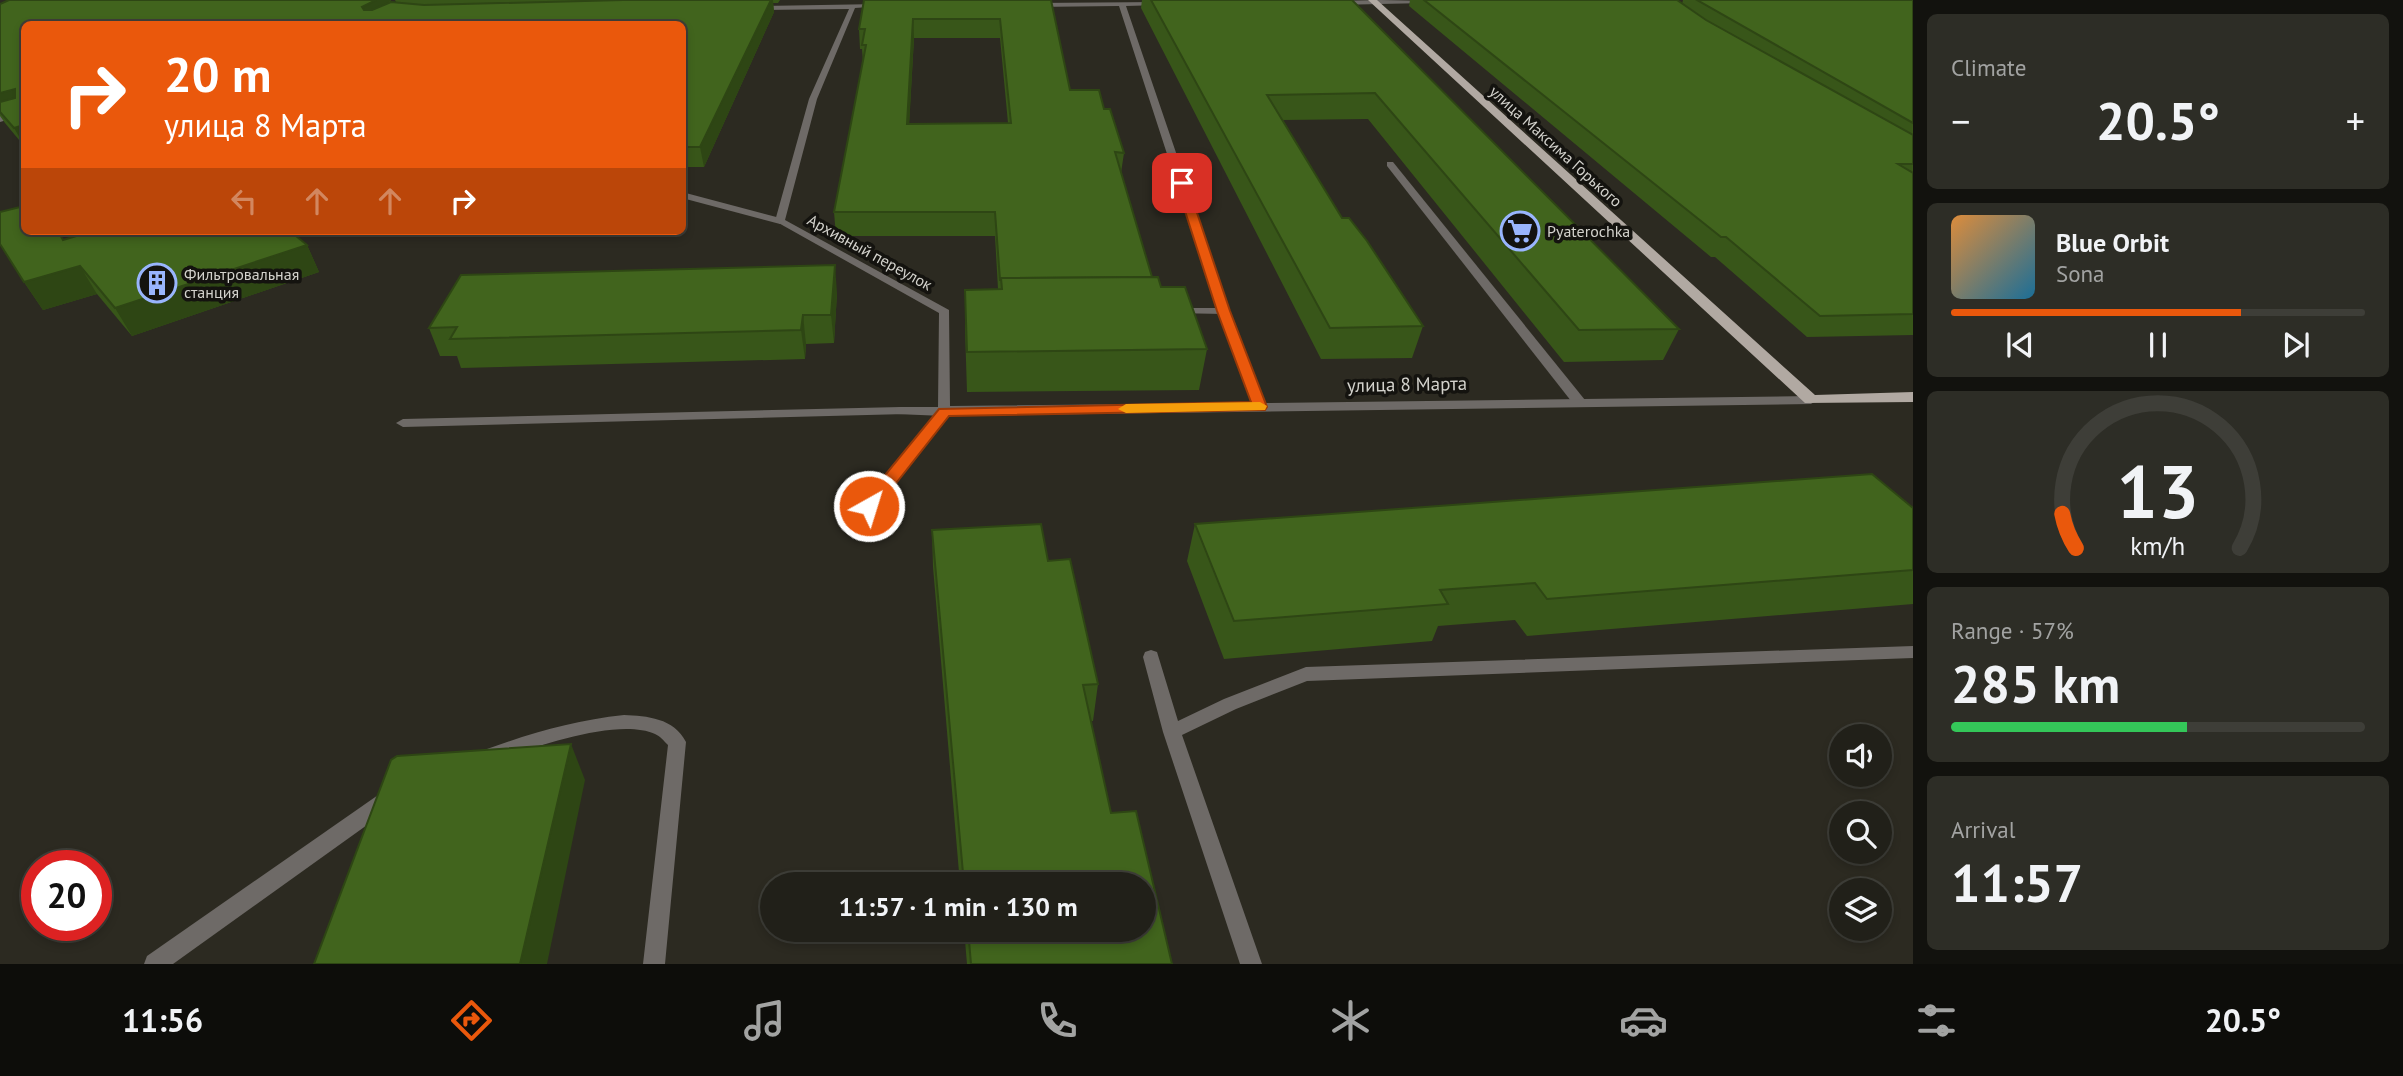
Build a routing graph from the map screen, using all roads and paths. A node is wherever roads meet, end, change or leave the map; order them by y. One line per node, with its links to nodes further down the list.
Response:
1 (1373, 1): 2 (street); 3 (street); 18 (main road, улица Максима Горького)
2 (1439, 1)
3 (1322, 3)
4 (1175, 4): 6 (street)
5 (1028, 5): 6 (street)
6 (1122, 5): 16 (street)
7 (853, 6): 8 (street); 9 (street); 14 (street, Архивный переулок)
8 (893, 6)
9 (744, 8)
10 (21, 114): 11 (street)
11 (0, 119)
12 (1390, 164): 19 (street)
13 (686, 196): 14 (street)
14 (780, 221): 21 (street, Архивный переулок)
15 (1169, 311): 16 (street)
16 (1224, 311): 20 (street)
17 (1913, 397): 18 (main road, улица 8 Марта)
18 (1811, 400): 19 (street, улица 8 Марта)
19 (1580, 403): 20 (street, улица 8 Марта)
20 (1260, 407): 21 (street, улица 8 Марта)
21 (944, 412): 22 (street, улица 8 Марта); 23 (street)
22 (403, 423)
23 (869, 506)
24 (1913, 652): 26 (street)
25 (1151, 657): 26 (street)
26 (1172, 732): 31 (street)
27 (471, 762): 30 (street)
28 (401, 790): 29 (street)
29 (155, 964)
30 (654, 964)
31 (1251, 964)

